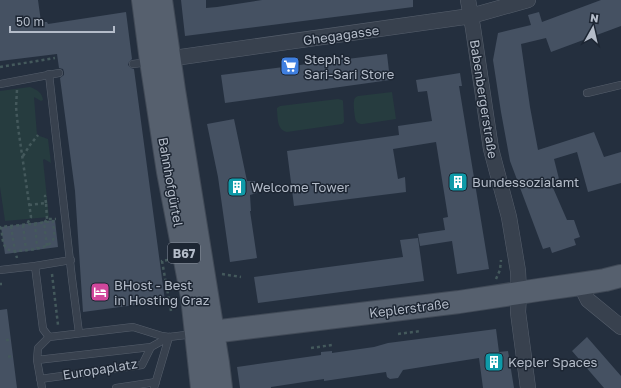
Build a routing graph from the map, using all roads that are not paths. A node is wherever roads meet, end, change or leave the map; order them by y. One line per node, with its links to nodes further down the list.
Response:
1 (143, 0): 6 (main road, Bahnhofgürtel / B67)
2 (162, 0): 6 (main road, Bahnhofgürtel / B67)
3 (468, 0): 5 (street, Babenbergerstraße)
4 (528, 0): 5 (street, Ghegagasse)
5 (471, 16): 6 (street, Ghegagasse); 17 (street, Babenbergerstraße)
6 (151, 62): 20 (main road, Bahnhofgürtel / B67)
7 (59, 73): 8 (lane)
8 (49, 74): 9 (lane); 12 (lane)
9 (0, 84)
10 (621, 85): 11 (lane)
11 (587, 93)
12 (71, 260): 13 (lane); 19 (lane)
13 (35, 266): 14 (lane); 21 (lane)
14 (0, 270)
15 (621, 276): 16 (main road, Keplerstraße)
16 (580, 284): 17 (main road, Keplerstraße); 18 (street)
17 (519, 293): 20 (main road, Keplerstraße); 31 (street, Babenbergerstraße)
18 (621, 327)
19 (79, 333): 21 (lane, Europaplatz); 22 (lane, Europaplatz)
20 (205, 333): 22 (lane, Europaplatz); 26 (main road, Bahnhofgürtel / B67); 30 (main road, Bahnhofgürtel / B67)
21 (49, 337): 24 (lane)
22 (169, 337): 23 (lane, Europaplatz); 27 (lane, Europaplatz)
23 (151, 347): 24 (lane, Europaplatz); 25 (lane, Europaplatz)
24 (37, 360): 25 (lane)
25 (40, 379): 28 (lane)
26 (199, 383)
27 (155, 385): 29 (lane, Europaplatz)
28 (42, 388)
29 (116, 388)
30 (221, 388)
31 (528, 388)

